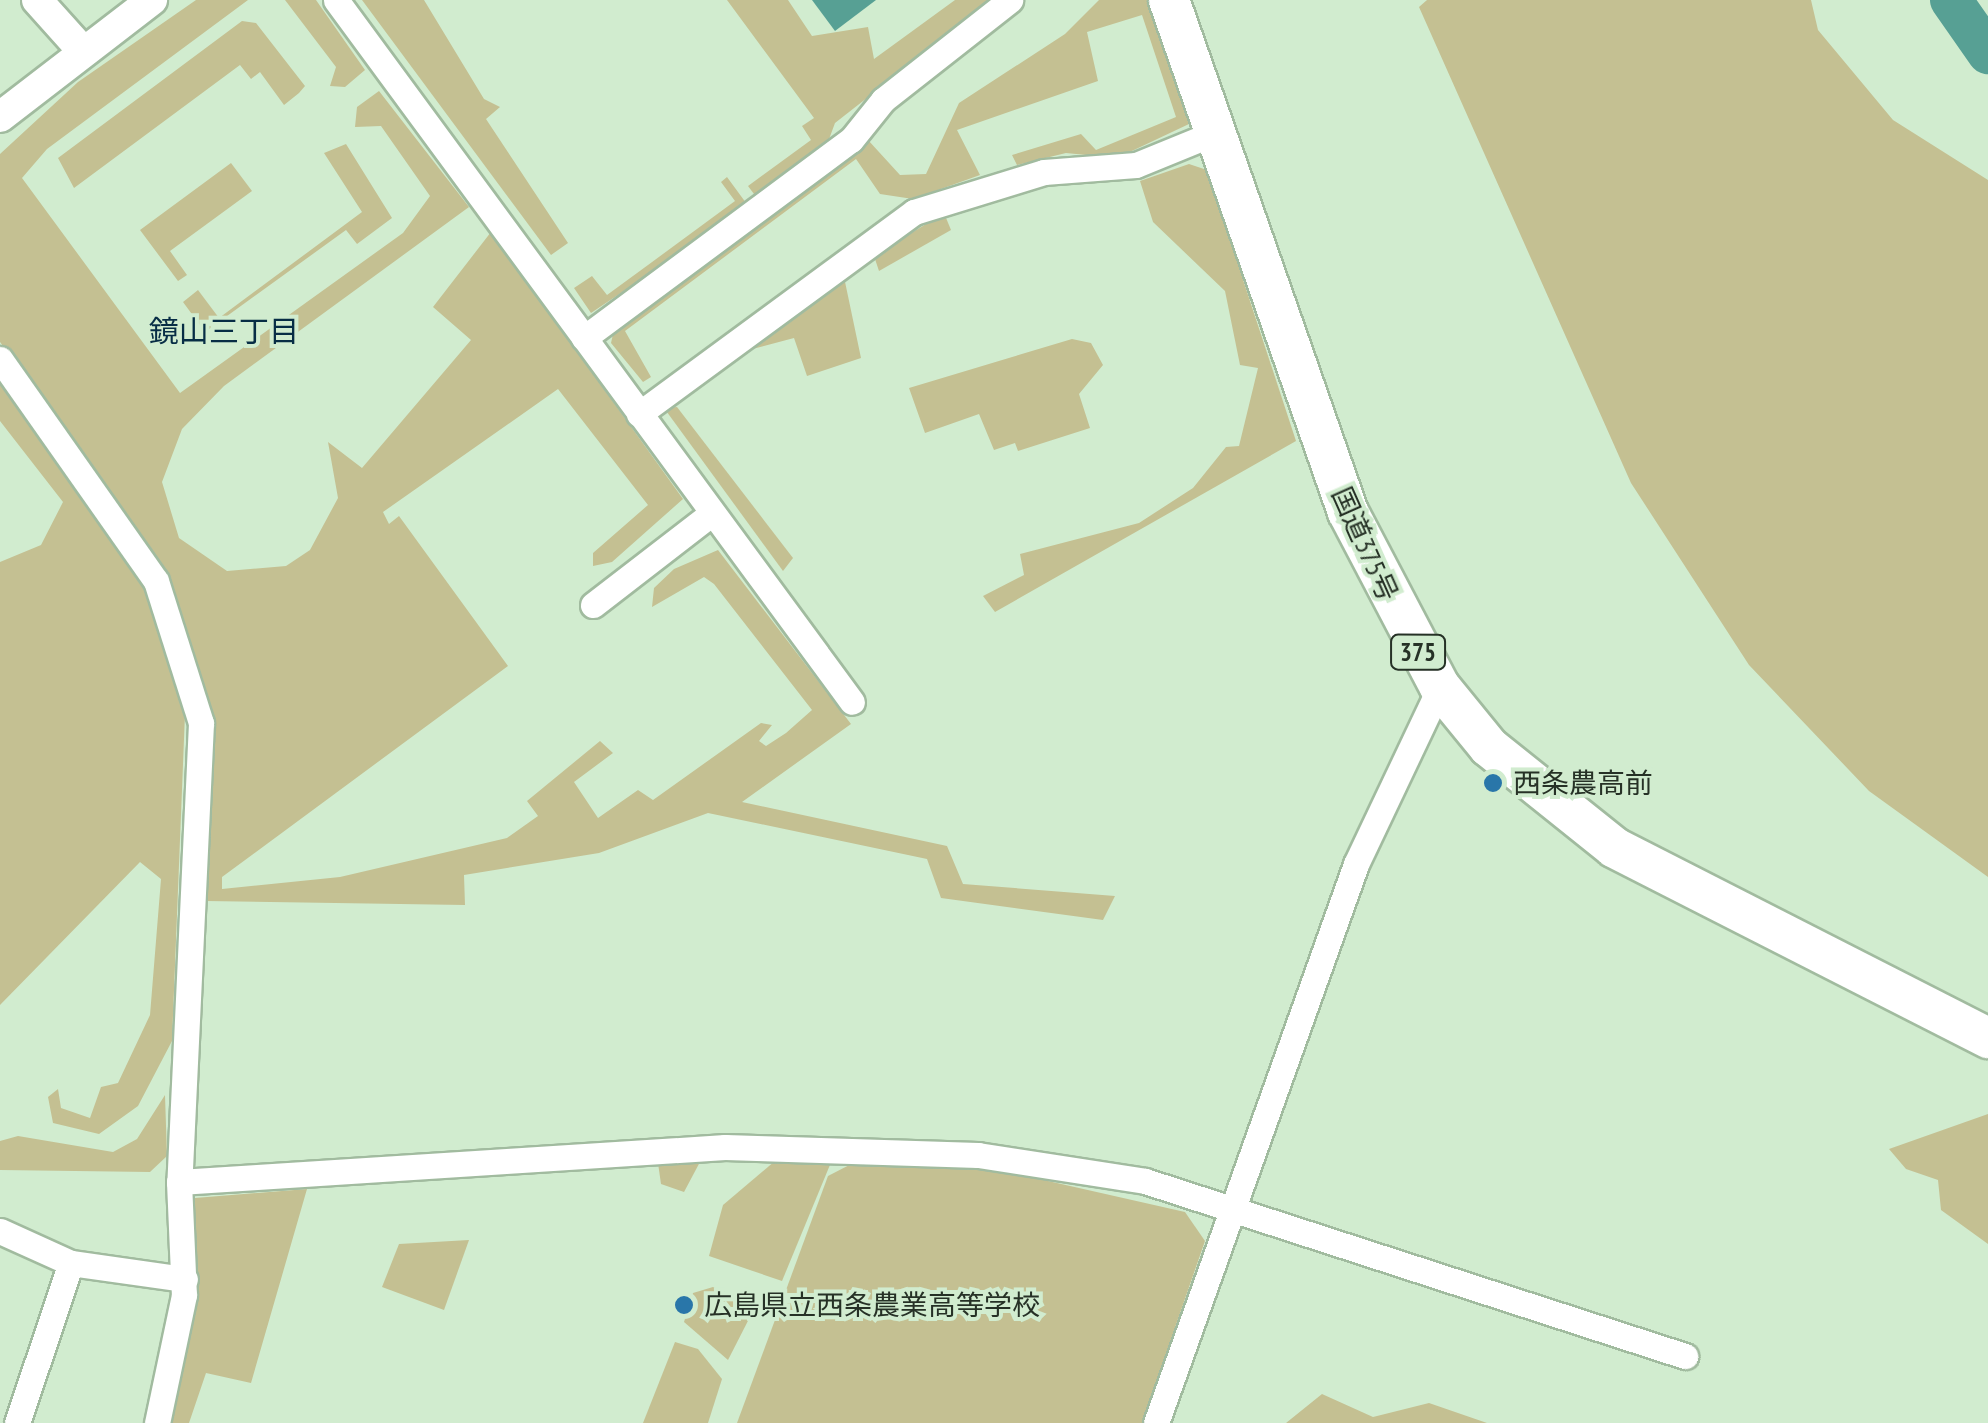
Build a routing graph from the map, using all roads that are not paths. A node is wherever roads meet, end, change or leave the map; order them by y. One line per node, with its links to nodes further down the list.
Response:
1 (36, 0): 6 (street)
2 (152, 0): 6 (street)
3 (336, 0): 9 (street)
4 (1010, 0): 9 (street)
5 (1169, 0): 8 (highway, 国道375号 / 375)
6 (80, 48): 7 (street)
7 (0, 117)
8 (1212, 134): 11 (street); 14 (highway, 国道375号 / 375)
9 (584, 338): 11 (street)
10 (0, 358): 17 (street)
11 (639, 414): 12 (street)
12 (712, 513): 13 (street); 15 (street)
13 (593, 605)
14 (1440, 687): 16 (highway, 国道375号 / 375); 18 (street)
15 (852, 702)
16 (1988, 1038)
17 (179, 1182): 18 (street); 21 (street)
18 (1234, 1207): 22 (street); 25 (street)
19 (0, 1231): 20 (street)
20 (70, 1263): 21 (street); 23 (street)
21 (185, 1279): 24 (street)
22 (1685, 1356)
23 (17, 1423)
24 (157, 1423)
25 (1156, 1423)

